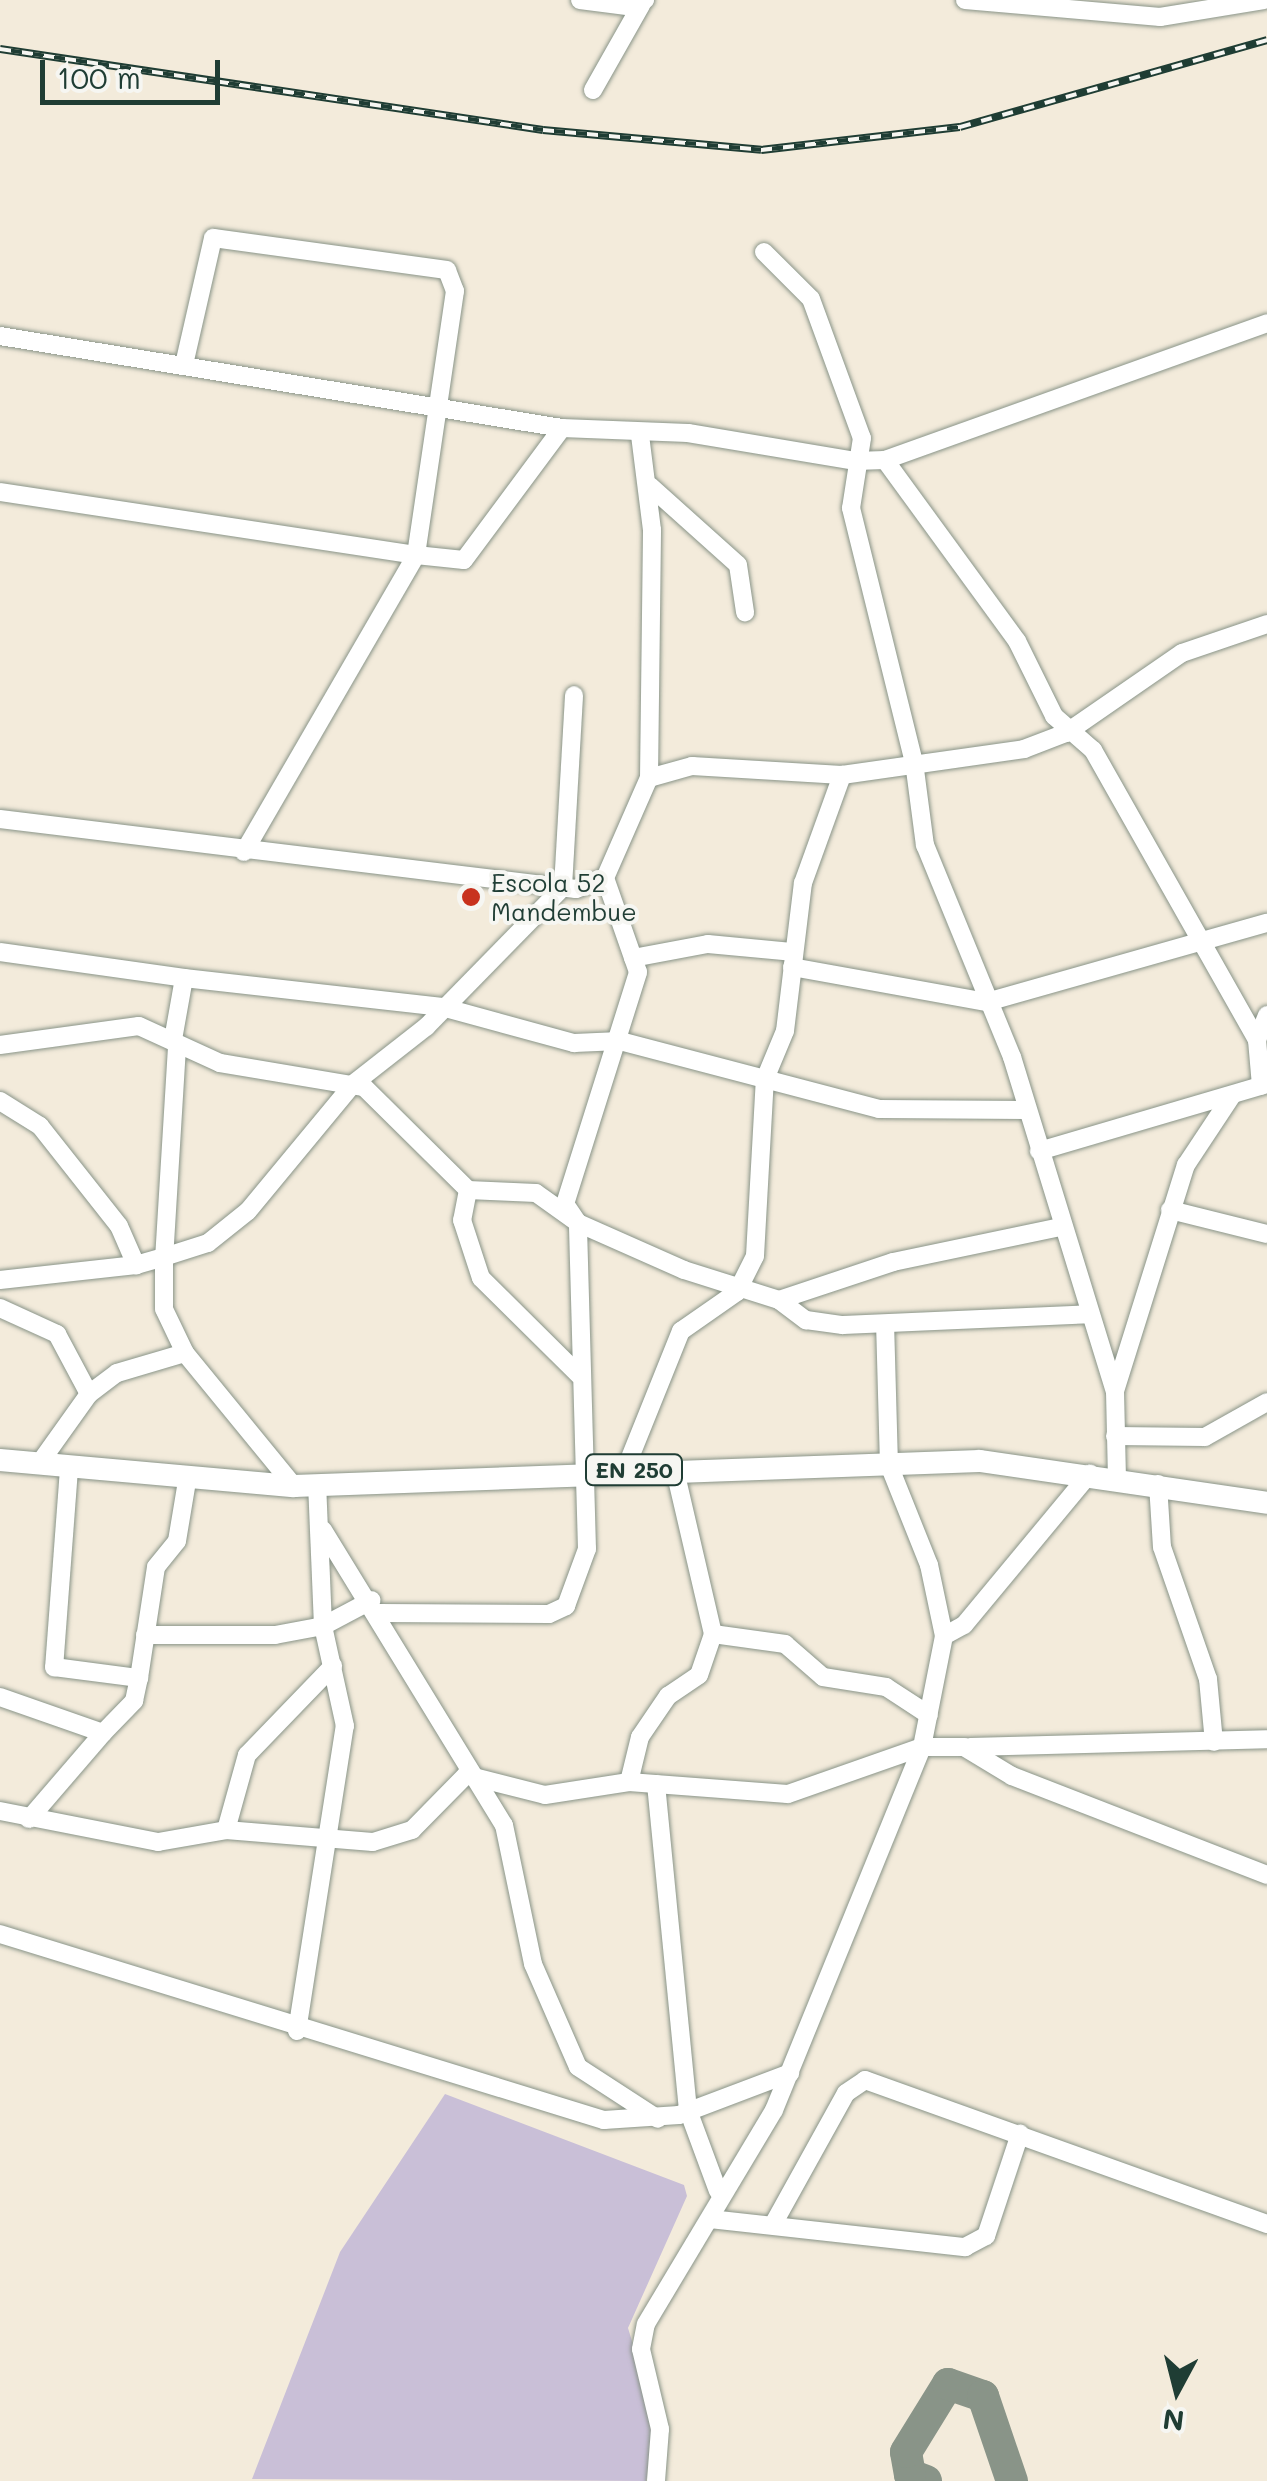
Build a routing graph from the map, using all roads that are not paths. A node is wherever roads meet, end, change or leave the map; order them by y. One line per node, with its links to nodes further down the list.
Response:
1 (580, 0): 4 (street)
2 (965, 0): 5 (street)
3 (1260, 0): 5 (street)
4 (643, 2): 6 (street)
5 (1117, 8)
6 (593, 90)
7 (764, 252): 15 (street)
8 (1266, 328): 14 (street)
9 (0, 336): 10 (street)
10 (184, 365): 11 (street); 11 (street)
11 (434, 405): 12 (street); 18 (street)
12 (562, 428): 13 (street); 18 (street)
13 (640, 435): 15 (street); 16 (street)
14 (885, 460): 15 (street); 22 (street)
15 (855, 461): 23 (street)
16 (650, 486): 19 (street); 25 (street)
17 (0, 492): 18 (street)
18 (416, 555): 27 (street)
19 (745, 612)
20 (1267, 624): 22 (street)
21 (574, 695): 29 (street)
22 (1066, 732): 23 (street); 31 (street)
23 (914, 762): 24 (street); 36 (street)
24 (842, 776): 25 (street); 34 (street)
25 (649, 778): 28 (street)
26 (0, 819): 27 (street)
27 (244, 852): 29 (street)
28 (606, 878): 29 (street); 33 (street)
29 (563, 887): 37 (street)
30 (1267, 923): 31 (street)
31 (1198, 944): 36 (street); 40 (street)
32 (0, 952): 35 (street)
33 (633, 958): 34 (street); 39 (street)
34 (792, 959): 36 (street); 43 (street)
35 (184, 978): 37 (street); 41 (street)
36 (987, 1002): 48 (street)
37 (442, 1007): 39 (street); 44 (street)
38 (1267, 1015): 40 (street)
39 (620, 1040): 43 (street); 52 (street)
40 (1257, 1040): 45 (street)
41 (175, 1043): 42 (street); 44 (street); 55 (street)
42 (0, 1044)
43 (765, 1079): 48 (street); 58 (street)
44 (353, 1084): 50 (street); 55 (street)
45 (1264, 1085): 46 (street)
46 (1232, 1097): 49 (street); 51 (street)
47 (0, 1102): 56 (street)
48 (1026, 1110): 49 (street)
49 (1039, 1151): 53 (street)
50 (468, 1190): 52 (street); 64 (street)
51 (1170, 1210): 54 (street); 65 (street)
52 (578, 1224): 58 (street); 64 (street)
53 (1060, 1227): 59 (street); 61 (street)
54 (1267, 1234)
55 (164, 1258): 56 (street); 63 (street)
56 (136, 1265): 57 (street)
57 (0, 1280)
58 (737, 1292): 59 (street); 74 (street)
59 (779, 1300): 62 (street)
60 (0, 1308): 66 (street)
61 (1090, 1314): 62 (street); 65 (street)
62 (885, 1326): 71 (street)
63 (185, 1353): 66 (street); 80 (street)
64 (579, 1376): 73 (street)
65 (1115, 1391): 68 (street)
66 (89, 1394): 70 (street)
67 (1267, 1402): 68 (street)
68 (1115, 1436): 77 (street)
69 (0, 1460): 70 (main road, EN 250)
70 (39, 1464): 72 (main road, EN 250)
71 (889, 1465): 75 (main road, EN 250); 76 (main road, EN 250); 87 (street)
72 (69, 1469): 78 (main road, EN 250); 89 (street)
73 (589, 1469): 74 (main road, EN 250); 80 (main road, EN 250); 83 (street)
74 (625, 1470): 75 (main road, EN 250)
75 (675, 1471): 85 (street)
76 (1090, 1473): 77 (main road, EN 250); 87 (street)
77 (1118, 1478): 79 (main road, EN 250)
78 (187, 1481): 80 (main road, EN 250); 86 (street)
79 (1158, 1484): 81 (main road, EN 250); 94 (street)
80 (305, 1486): 82 (street)
81 (1267, 1503)
82 (324, 1530): 83 (street); 84 (street)
83 (375, 1607): 84 (street); 97 (street)
84 (323, 1626): 86 (street); 88 (street)
85 (713, 1634): 91 (street); 98 (street)
86 (145, 1635): 89 (street)
87 (944, 1636): 91 (street)
88 (332, 1666): 102 (street); 103 (street)
89 (139, 1678): 92 (street)
90 (0, 1696): 92 (street)
91 (928, 1715): 95 (street)
92 (103, 1733): 101 (street)
93 (1267, 1739): 94 (street)
94 (1214, 1742): 96 (street)
95 (922, 1747): 96 (street); 99 (street); 107 (street)
96 (964, 1747): 104 (street)
97 (466, 1775): 98 (street); 103 (street); 109 (street)
98 (629, 1782): 99 (street)
99 (656, 1784): 108 (street)
100 (0, 1811): 101 (street)
101 (29, 1819): 102 (street)
102 (226, 1830): 103 (street)
103 (329, 1841): 106 (street)
104 (1267, 1875)
105 (0, 1934): 106 (street)
106 (297, 2031): 109 (street)
107 (790, 2074): 108 (street); 111 (street)
108 (688, 2110): 109 (street); 111 (street)
109 (658, 2119)
110 (1020, 2134): 113 (street); 113 (street); 114 (street)
111 (718, 2191): 112 (street)
112 (710, 2219): 113 (street); 115 (street)
113 (776, 2221)
114 (1267, 2224)
115 (656, 2481)

